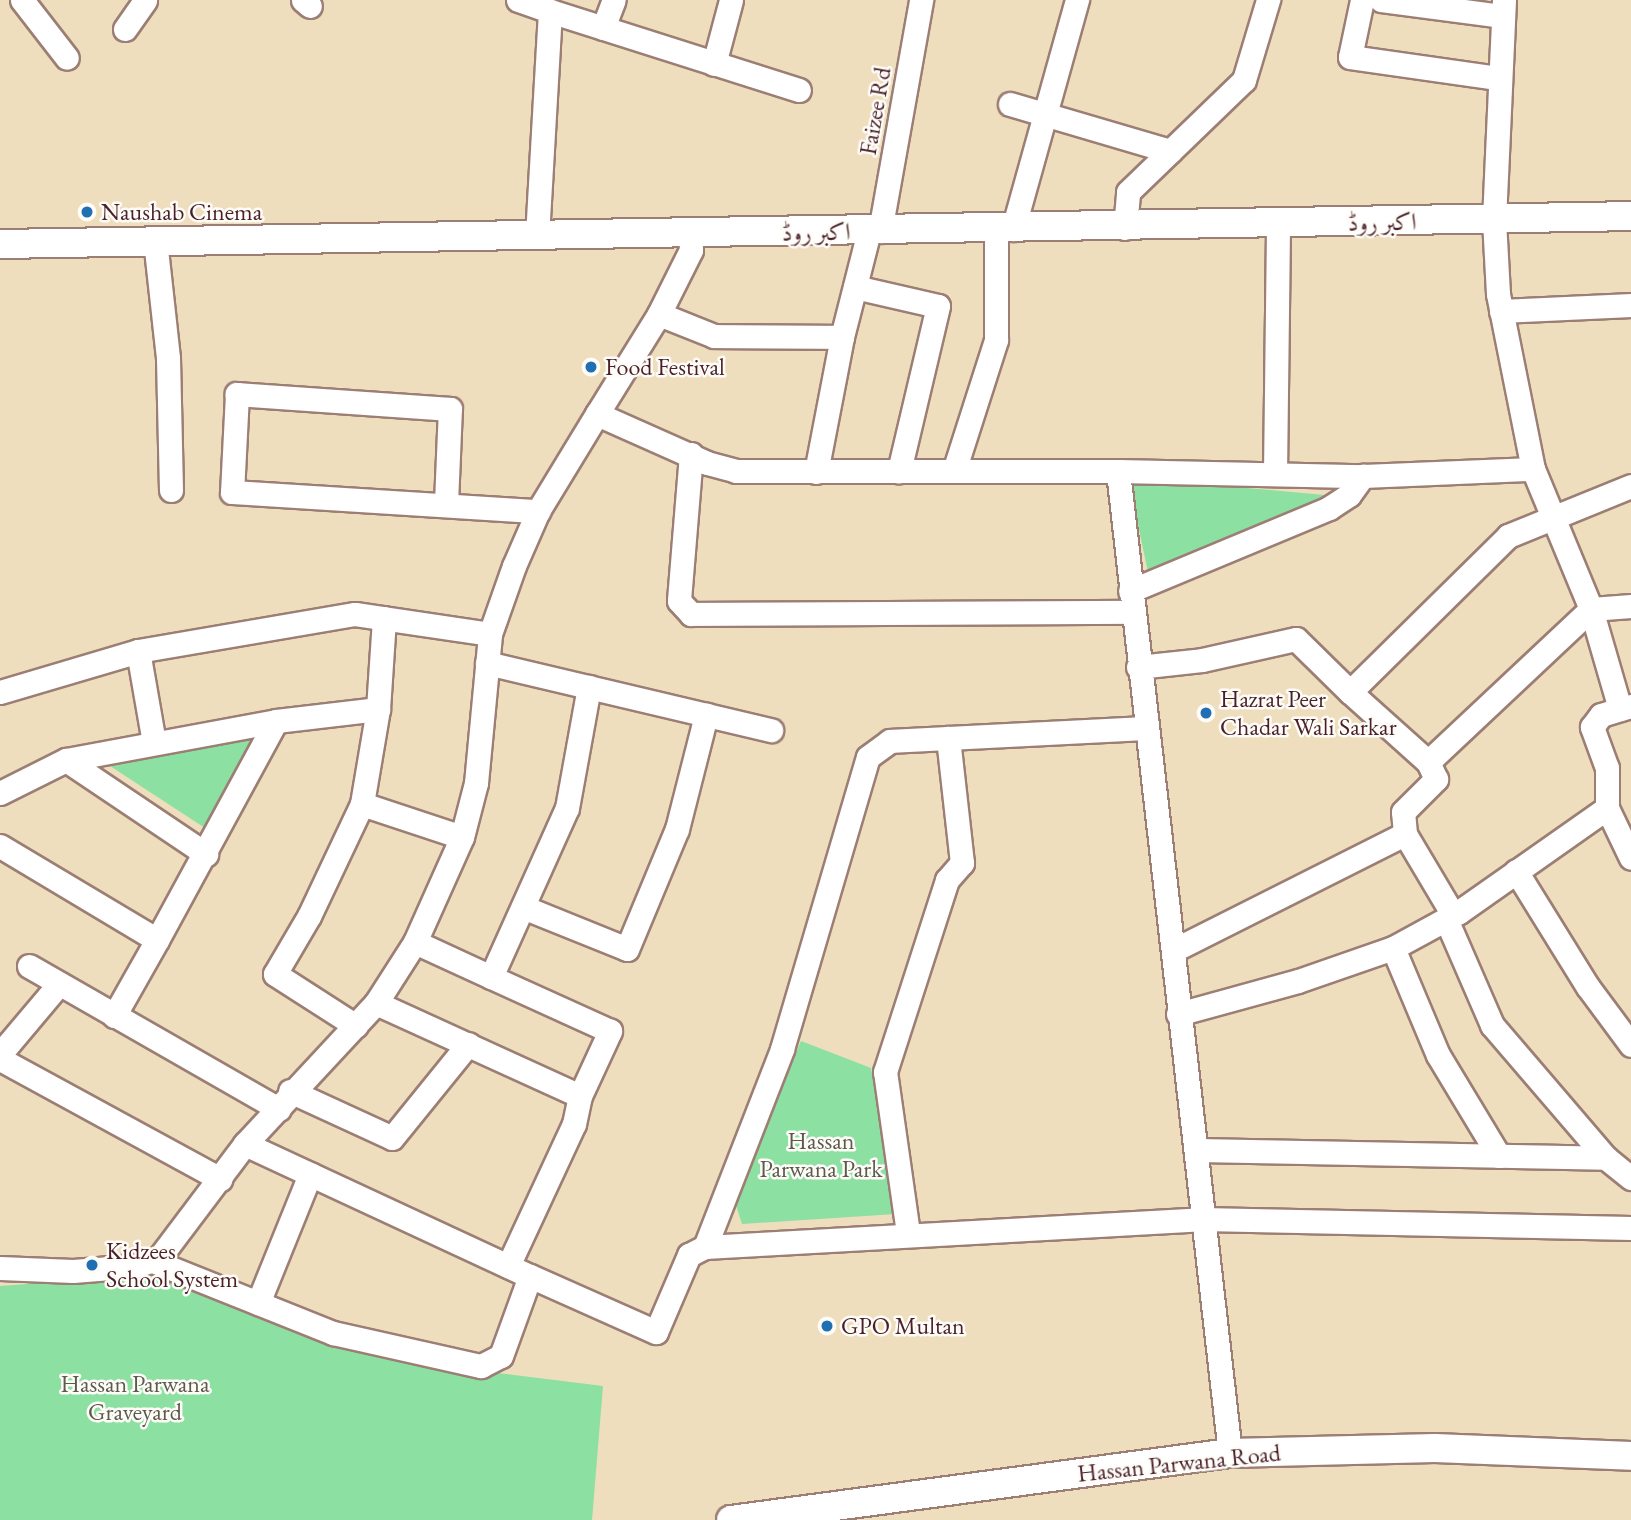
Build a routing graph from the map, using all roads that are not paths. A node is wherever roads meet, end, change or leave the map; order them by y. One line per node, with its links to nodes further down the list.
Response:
1 (23, 0): 15 (street)
2 (145, 0): 14 (street)
3 (518, 0): 12 (street)
4 (614, 0): 13 (street)
5 (731, 0): 16 (street)
6 (921, 0): 27 (street, Faizee Rd)
7 (1077, 0): 20 (street)
8 (1268, 0): 21 (street)
9 (1362, 0): 17 (street)
10 (1381, 0): 11 (street)
11 (1504, 8): 17 (street)
12 (550, 11): 13 (street); 29 (street)
13 (603, 28): 16 (street)
14 (125, 29)
15 (67, 58)
16 (714, 64): 18 (street)
17 (1498, 78): 23 (street)
18 (799, 90)
19 (1010, 104): 20 (street)
20 (1046, 114): 21 (street); 26 (street)
21 (1170, 151): 25 (street)
22 (1631, 216): 23 (main road, اکبر روڈ)
23 (1494, 220): 24 (main road, اکبر روڈ); 34 (street)
24 (1278, 224): 25 (main road, اکبر روڈ); 44 (street)
25 (1125, 228): 26 (main road, اکبر روڈ)
26 (1005, 229): 27 (main road, اکبر روڈ); 41 (street)
27 (874, 231): 28 (main road, اکبر روڈ); 32 (street, Faizee Rd)
28 (690, 235): 29 (main road, اکبر روڈ); 35 (street)
29 (537, 237): 30 (main road, اکبر روڈ)
30 (155, 240): 31 (main road, اکبر روڈ); 47 (street)
31 (0, 244)
32 (855, 287): 36 (street, Faizee Rd); 40 (street)
33 (1631, 306): 34 (street)
34 (1501, 311): 39 (street)
35 (659, 314): 36 (street); 37 (street)
36 (842, 337): 43 (street, Faizee Rd)
37 (597, 414): 38 (street); 49 (street)
38 (691, 454): 43 (street); 51 (street)
39 (1534, 469): 45 (street); 50 (street)
40 (899, 471): 41 (street); 43 (street)
41 (954, 471): 42 (street)
42 (1118, 471): 44 (street); 51 (street)
43 (816, 472)
44 (1275, 474): 45 (street)
45 (1363, 476): 51 (street)
46 (1630, 488): 50 (street)
47 (171, 490)
48 (446, 503): 48 (street); 49 (street)
49 (538, 511): 55 (street)
50 (1556, 518): 53 (street); 61 (street)
51 (1132, 602): 58 (street)
52 (1631, 606): 53 (street)
53 (1591, 609): 62 (street); 71 (street)
54 (384, 618): 55 (street); 56 (street); 63 (street)
55 (490, 634): 57 (street)
56 (138, 651): 60 (street); 69 (street)
57 (487, 663): 59 (street); 76 (street)
58 (1138, 667): 61 (street); 66 (street)
59 (589, 687): 64 (street); 81 (street)
60 (0, 692)
61 (1350, 692): 71 (street)
62 (1626, 708): 74 (street)
63 (378, 709): 65 (street); 73 (street)
64 (706, 715): 67 (street); 81 (street)
65 (276, 721): 69 (street); 78 (street)
66 (1144, 728): 68 (street); 86 (street)
67 (771, 730)
68 (948, 738): 108 (street); 109 (street)
69 (154, 743): 70 (street)
70 (66, 760): 72 (street); 78 (street)
71 (1428, 762): 75 (street)
72 (0, 793)
73 (362, 804): 76 (street); 93 (street)
74 (1606, 808): 79 (street); 80 (street)
75 (1405, 834): 82 (street); 86 (street)
76 (461, 837): 84 (street)
77 (0, 846): 83 (street)
78 (206, 854): 83 (street)
79 (1631, 858)
80 (1516, 871): 82 (street); 95 (street)
81 (523, 907): 88 (street)
82 (1450, 917): 85 (street); 102 (street)
83 (156, 940): 92 (street)
84 (415, 942): 88 (street); 90 (street)
85 (1393, 947): 91 (street); 101 (street)
86 (1174, 950): 91 (street)
87 (29, 965): 89 (street)
88 (491, 977): 97 (street)
89 (59, 984): 92 (street); 96 (street)
90 (376, 1003): 93 (street); 94 (street)
91 (1178, 1014): 100 (street)
92 (114, 1016): 98 (street)
93 (356, 1026): 98 (street)
94 (468, 1044): 97 (street); 98 (street)
95 (1631, 1045)
96 (0, 1056): 105 (street)
97 (580, 1096): 111 (street)
98 (284, 1100): 99 (street)
99 (245, 1144): 103 (street); 105 (street)
100 (1196, 1150): 101 (street); 106 (street)
101 (1499, 1156): 102 (street)
102 (1605, 1158): 104 (street)
103 (310, 1174): 111 (street); 114 (street)
104 (1631, 1178)
105 (220, 1179): 110 (street)
106 (1202, 1219): 107 (street); 108 (street); 115 (street)
107 (1631, 1228)
108 (908, 1233): 109 (street)
109 (705, 1247): 113 (street)
110 (153, 1261): 112 (street); 114 (street)
111 (508, 1266): 113 (street)
112 (0, 1268)
113 (530, 1276): 114 (street)
114 (258, 1303)
115 (1230, 1453): 116 (main road, Hassan Parwana Road); 117 (main road, Hassan Parwana Road)
116 (1631, 1456)
117 (731, 1520)

